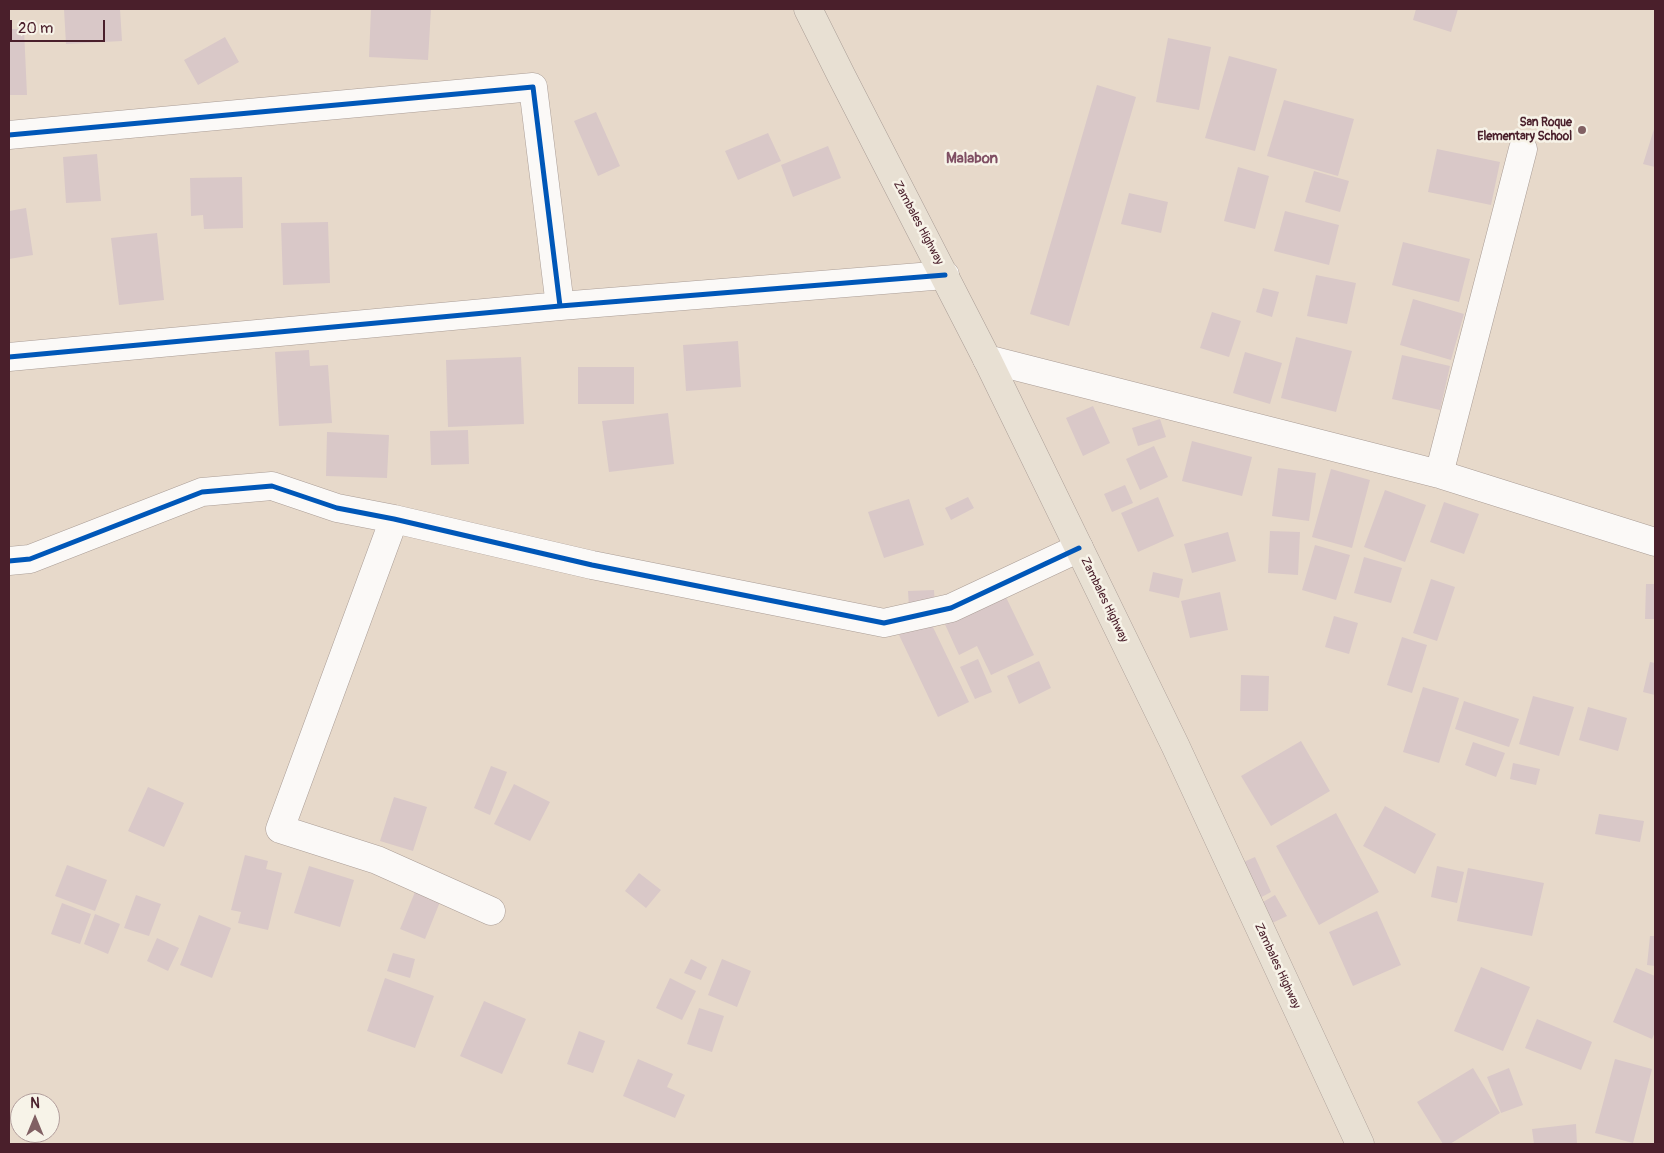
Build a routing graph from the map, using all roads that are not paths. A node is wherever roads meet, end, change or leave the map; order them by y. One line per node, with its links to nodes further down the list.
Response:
1 (808, 9): 4 (main road, Zambales Highway)
2 (9, 135): 5 (street)
3 (1523, 149): 8 (street)
4 (945, 275): 5 (street); 7 (main road, Zambales Highway)
5 (560, 306): 6 (street)
6 (9, 357)
7 (987, 358): 8 (street); 11 (main road, Zambales Highway)
8 (1439, 474): 10 (street)
9 (394, 520): 11 (street); 12 (street); 13 (street)
10 (1655, 542)
11 (1079, 548): 14 (main road, Zambales Highway)
12 (9, 561)
13 (491, 911)
14 (1360, 1144)

